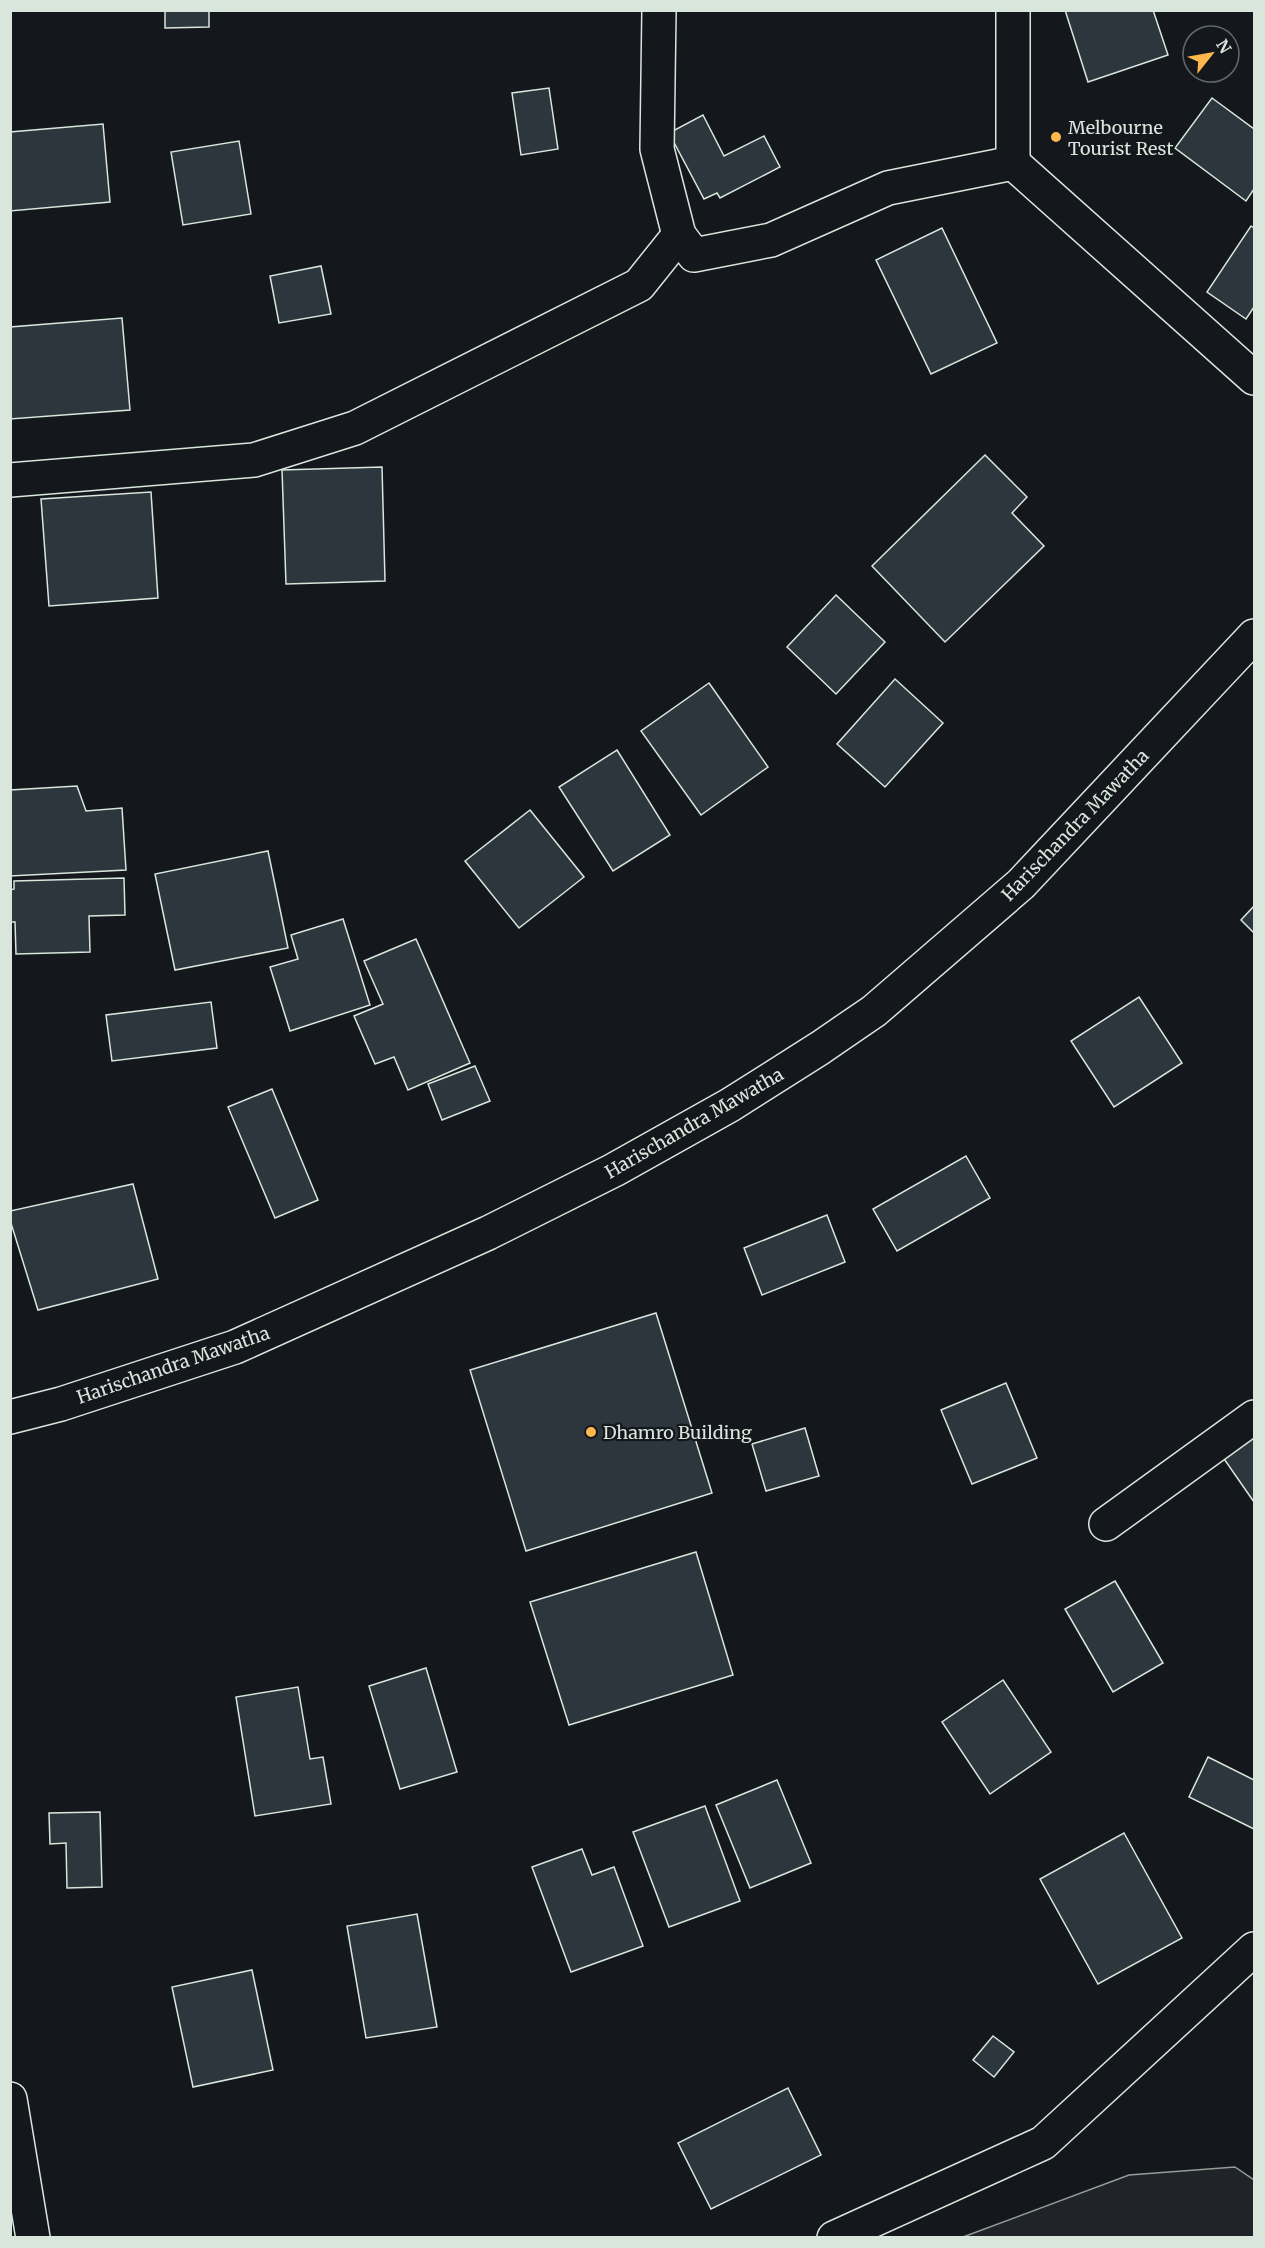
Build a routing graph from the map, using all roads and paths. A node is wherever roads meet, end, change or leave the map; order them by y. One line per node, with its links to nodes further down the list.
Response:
1 (659, 10): 4 (street)
2 (1013, 10): 3 (street)
3 (1013, 163): 4 (street); 5 (street)
4 (679, 235): 6 (street)
5 (1254, 378)
6 (10, 480)
7 (1254, 636): 8 (street, Harischandra Mawatha)
8 (10, 1417)
9 (1254, 1417): 10 (street)
10 (1106, 1524)
11 (1254, 1949): 14 (street)
12 (10, 2099): 13 (street)
13 (33, 2238)
14 (834, 2238)

